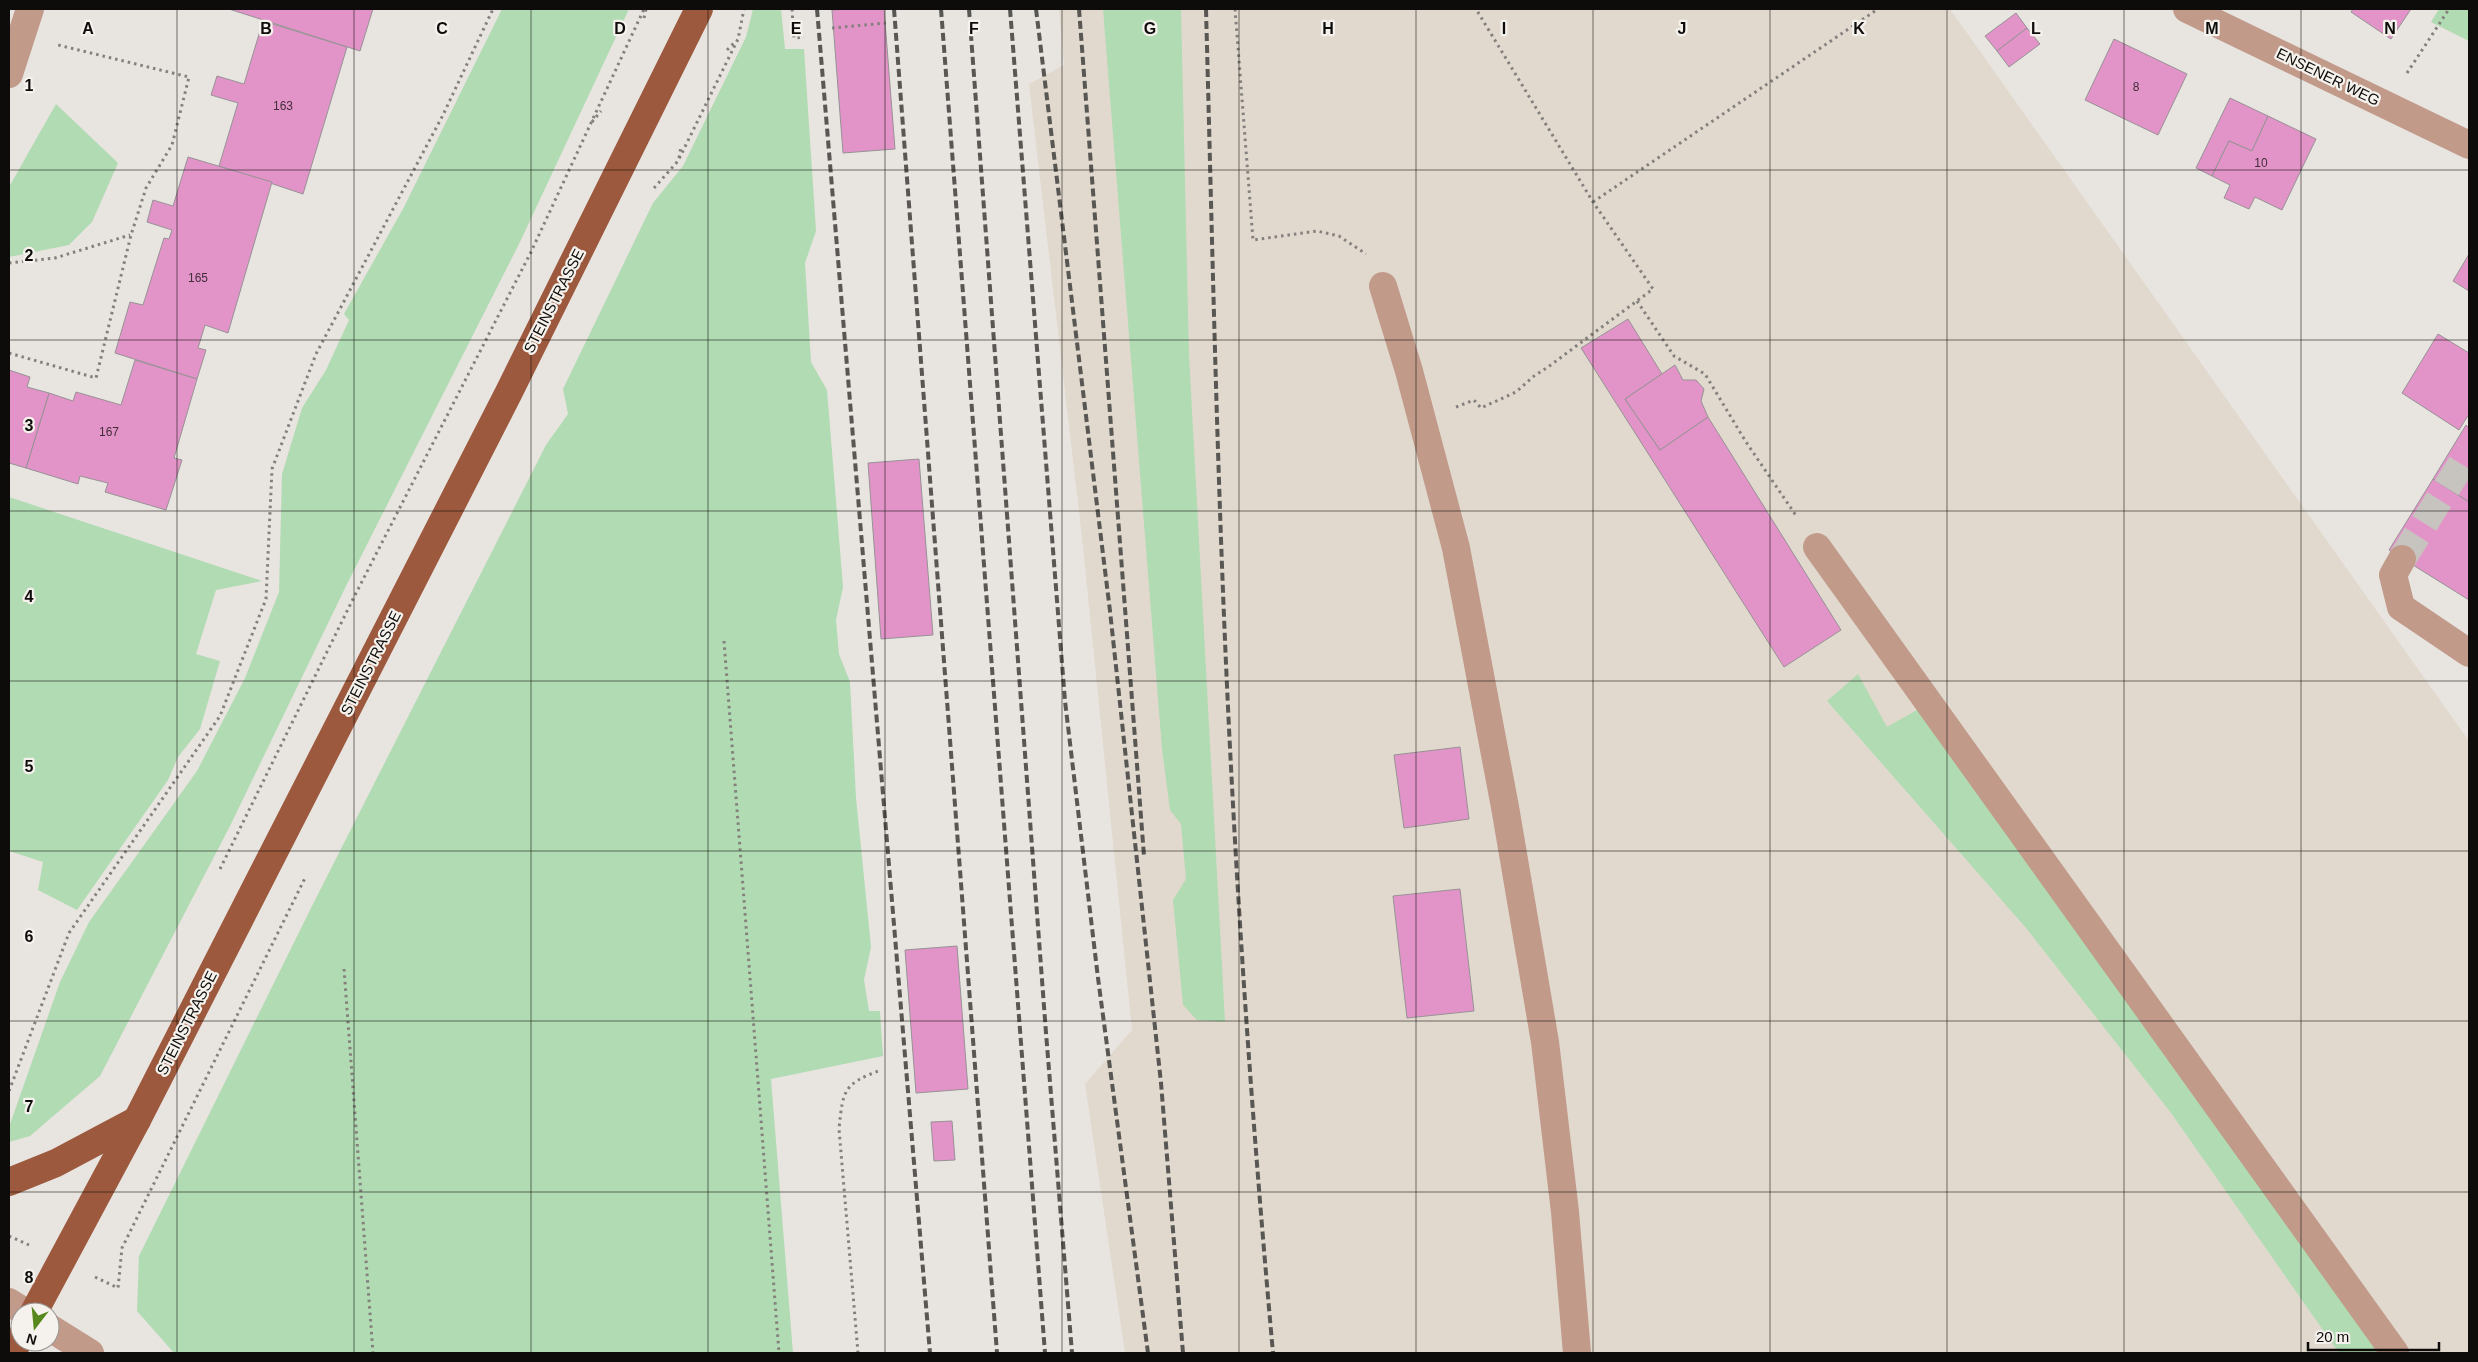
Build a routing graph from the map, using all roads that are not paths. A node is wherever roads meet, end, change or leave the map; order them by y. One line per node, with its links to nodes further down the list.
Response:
1 (30, 9): 4 (street)
2 (699, 9): 10 (main road, STEINSTRASSE)
3 (2187, 9): 5 (street, ENSENER WEG)
4 (9, 74)
5 (2469, 145)
6 (1383, 286): 15 (street)
7 (1817, 547): 16 (street)
8 (2402, 559): 9 (street)
9 (2469, 653)
10 (137, 1120): 11 (main road); 12 (main road, STEINSTRASSE)
11 (9, 1182)
12 (39, 1302)
13 (60, 1334): 14 (street)
14 (90, 1353)
15 (1577, 1353)
16 (2394, 1353)

